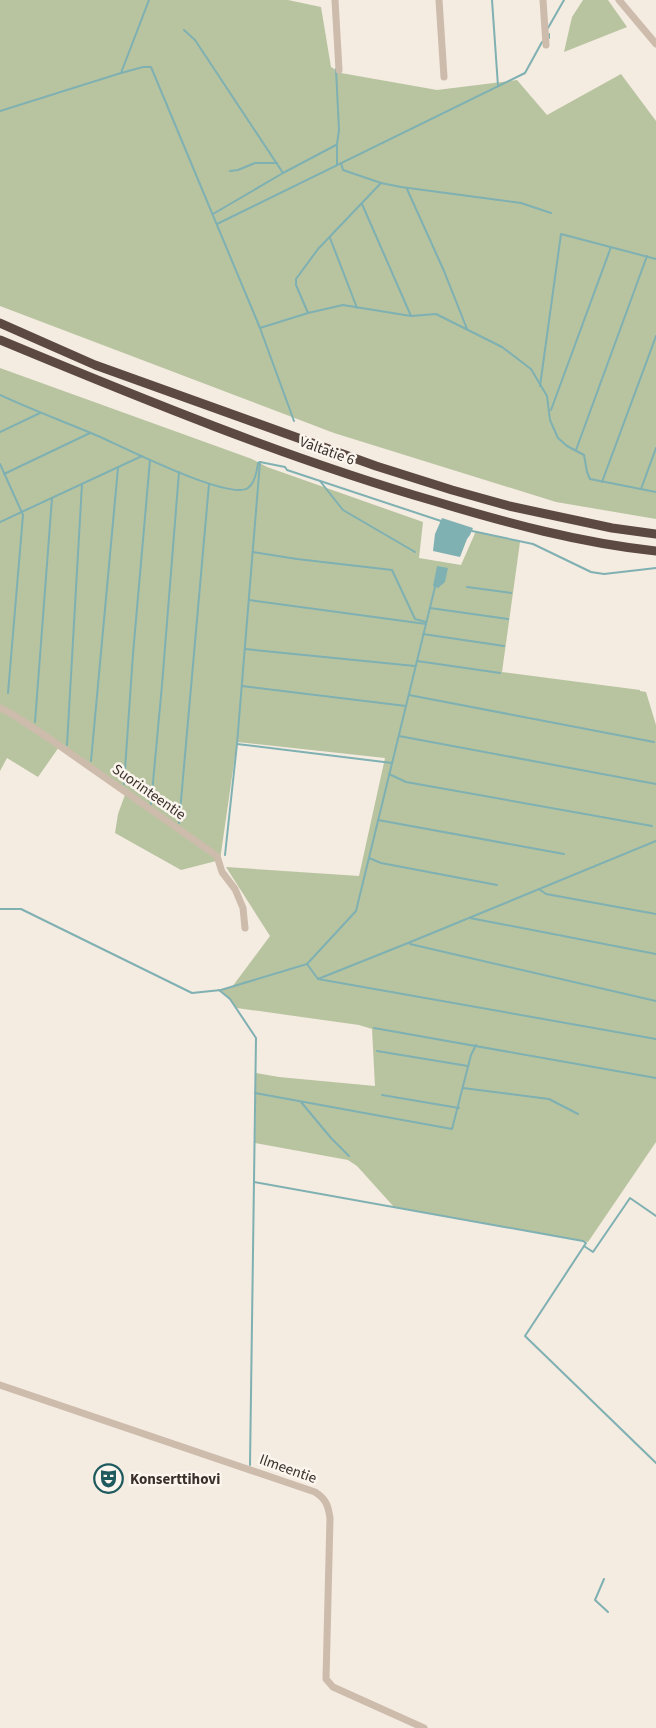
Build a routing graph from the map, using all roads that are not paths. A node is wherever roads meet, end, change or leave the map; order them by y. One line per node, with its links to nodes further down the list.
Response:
1 (335, 0): 7 (street)
2 (439, 0): 8 (street)
3 (543, 0): 6 (street)
4 (620, 0): 5 (street)
5 (654, 39)
6 (546, 45)
7 (339, 70)
8 (444, 77)
9 (0, 323): 11 (highway, Valtatie 6)
10 (0, 340): 12 (highway, Valtatie 6)
11 (656, 534)
12 (656, 551)
13 (0, 708): 14 (street, Suorinteentie)
14 (245, 928)
15 (0, 1385): 16 (street, Ilmeentie)
16 (424, 1728)

